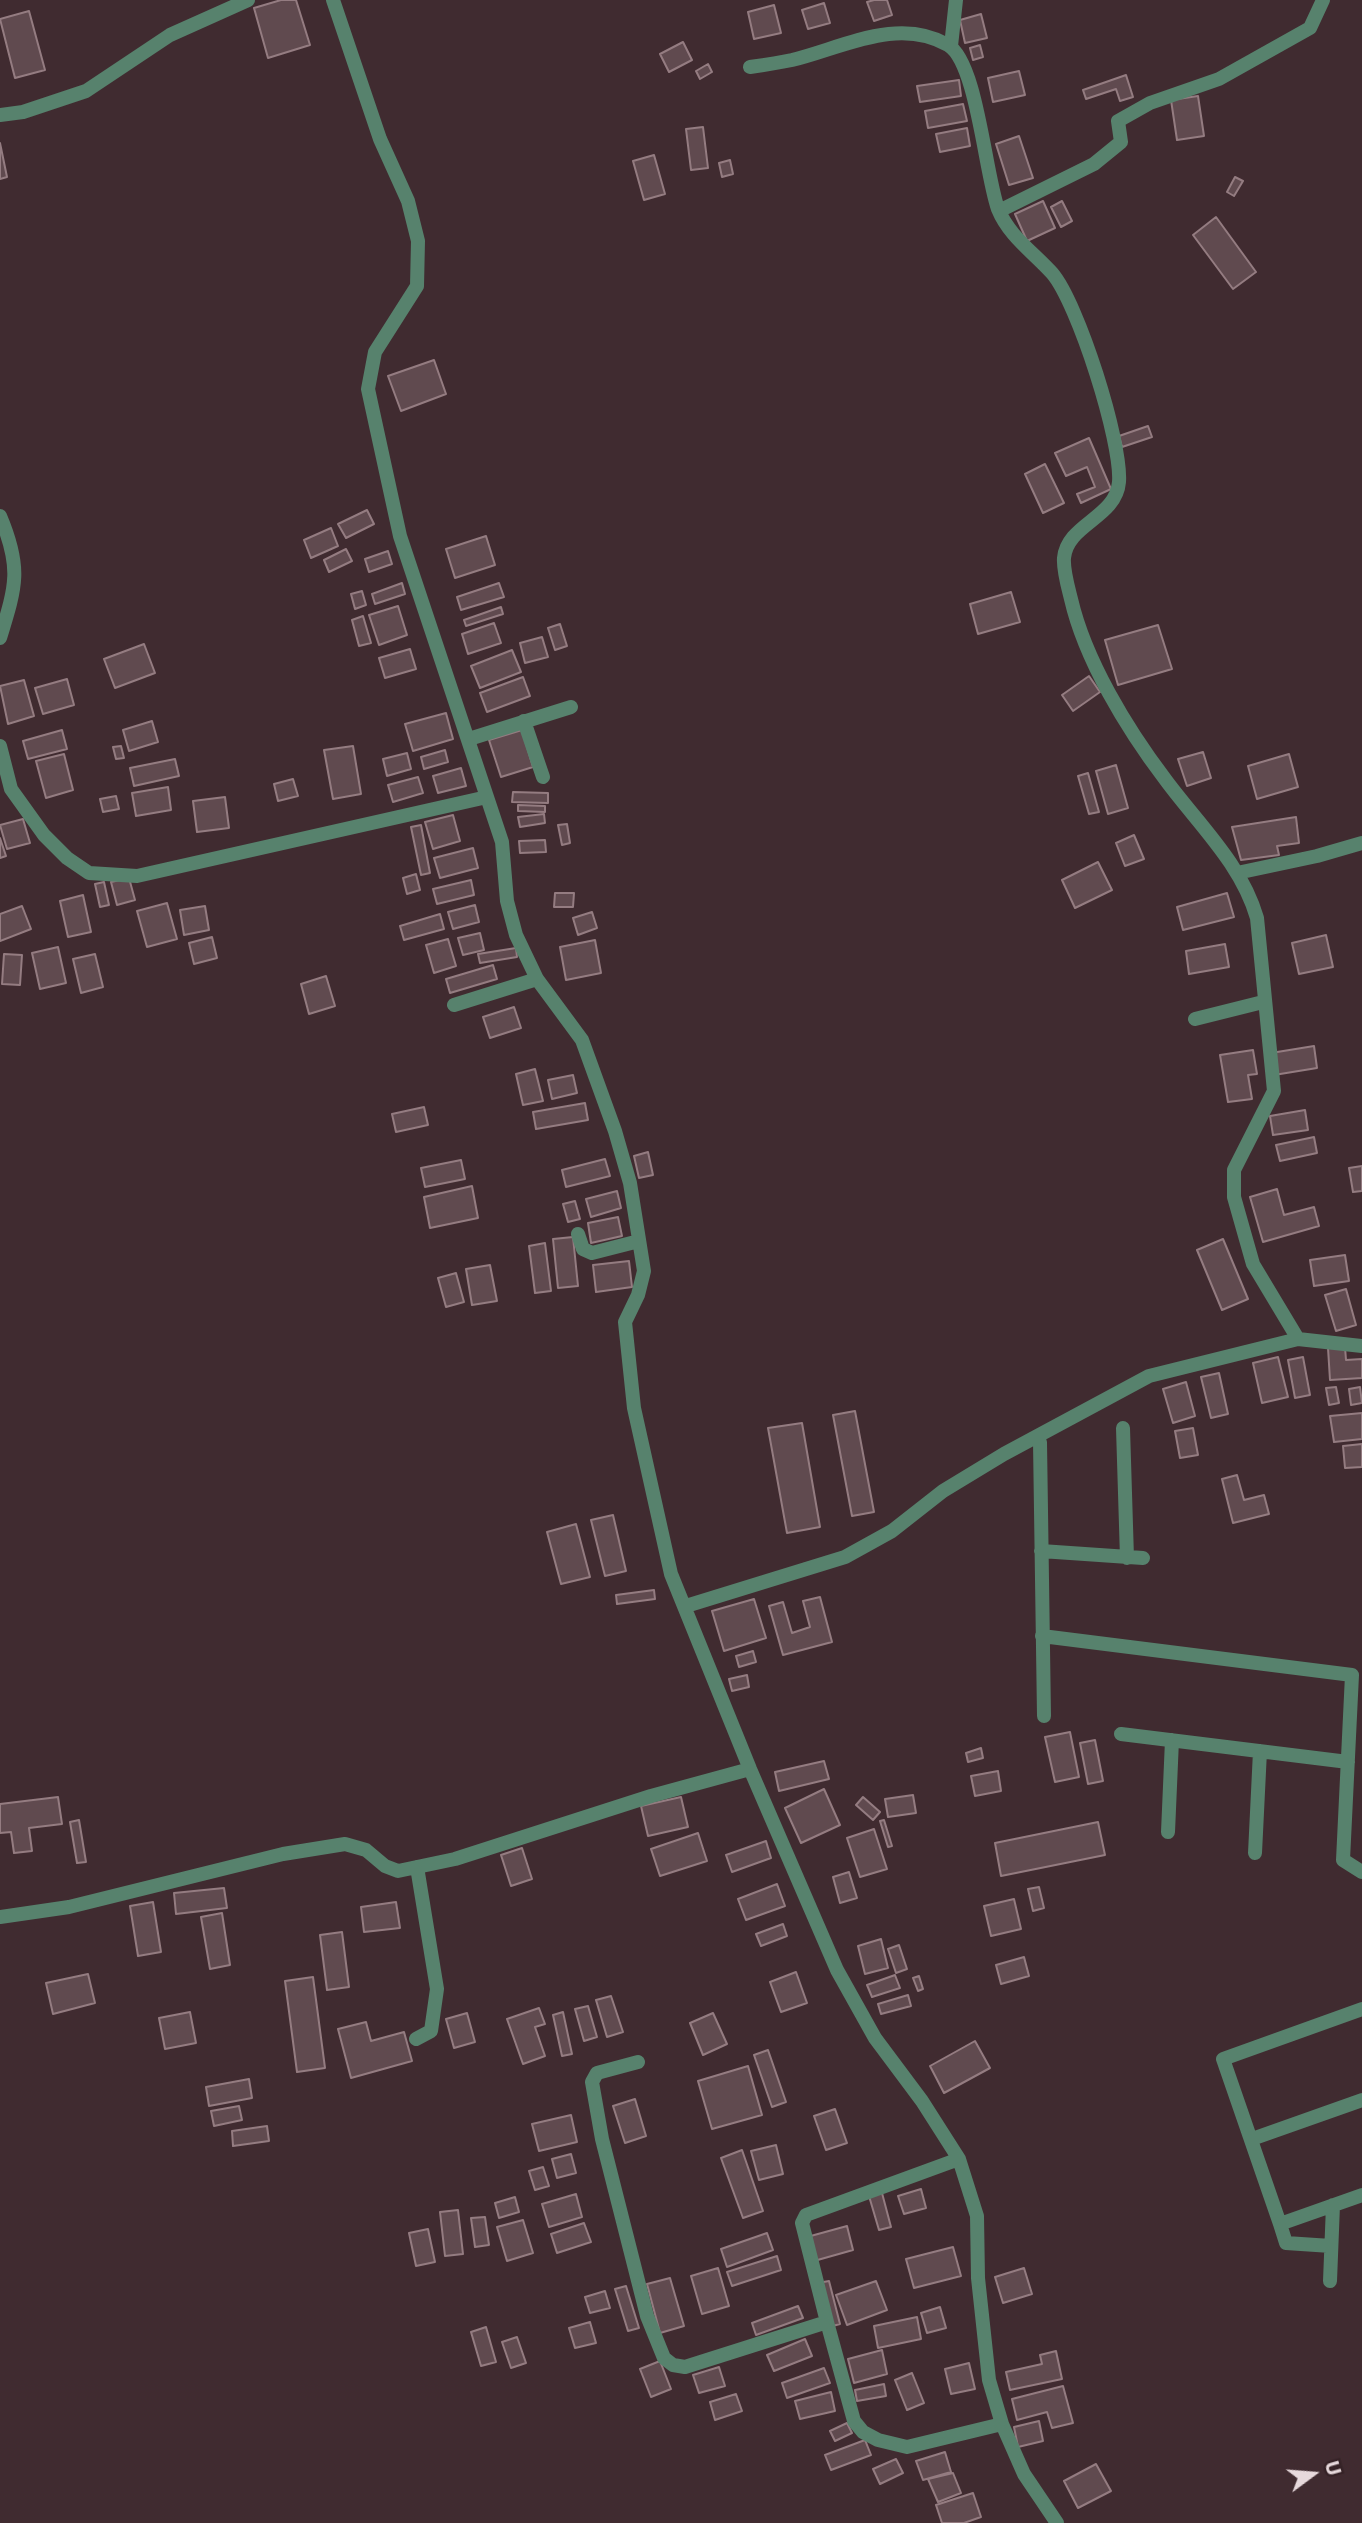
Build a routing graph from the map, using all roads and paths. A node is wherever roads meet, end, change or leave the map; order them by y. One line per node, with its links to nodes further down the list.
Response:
1 (248, 0): 7 (street)
2 (333, 0): 13 (street)
3 (956, 0): 5 (street)
4 (1323, 0): 8 (street)
5 (951, 46): 6 (street); 8 (street)
6 (750, 67)
7 (0, 115)
8 (999, 211): 18 (street)
9 (0, 516): 10 (street)
10 (0, 638)
11 (571, 707): 12 (street)
12 (524, 721): 13 (street); 15 (street)
13 (469, 739): 16 (street)
14 (0, 746): 16 (street)
15 (543, 777)
16 (488, 797): 19 (street)
17 (1362, 843): 18 (street)
18 (1237, 873): 20 (street)
19 (537, 979): 21 (street); 24 (street)
20 (1263, 1002): 22 (street); 25 (street)
21 (454, 1005)
22 (1195, 1019)
23 (578, 1234): 24 (street)
24 (639, 1241): 32 (street)
25 (1298, 1339): 26 (street); 32 (street)
26 (1362, 1346)
27 (1123, 1427): 30 (street)
28 (1040, 1442): 29 (street)
29 (1041, 1551): 30 (street); 33 (street)
30 (1127, 1558): 31 (street)
31 (1143, 1558)
32 (686, 1606): 39 (street)
33 (1042, 1636): 34 (street); 38 (street)
34 (1044, 1716)
35 (1121, 1734): 36 (street)
36 (1172, 1740): 37 (street); 40 (street)
37 (1260, 1751): 38 (street); 41 (street)
38 (1348, 1762): 43 (street)
39 (750, 1769): 42 (street); 50 (street)
40 (1168, 1832)
41 (1255, 1853)
42 (417, 1867): 44 (street); 46 (street)
43 (1362, 1872)
44 (0, 1917)
45 (1362, 2009): 49 (street)
46 (416, 2039)
47 (638, 2062): 56 (street)
48 (1362, 2100): 49 (street)
49 (1252, 2139): 53 (street)
50 (959, 2159): 56 (street); 57 (street)
51 (1362, 2195): 52 (street)
52 (1333, 2205): 53 (street); 54 (street)
53 (1280, 2224): 54 (street)
54 (1331, 2246): 55 (street)
55 (1330, 2281)
56 (827, 2322): 57 (street)
57 (1002, 2424): 58 (street)
58 (1057, 2523)

